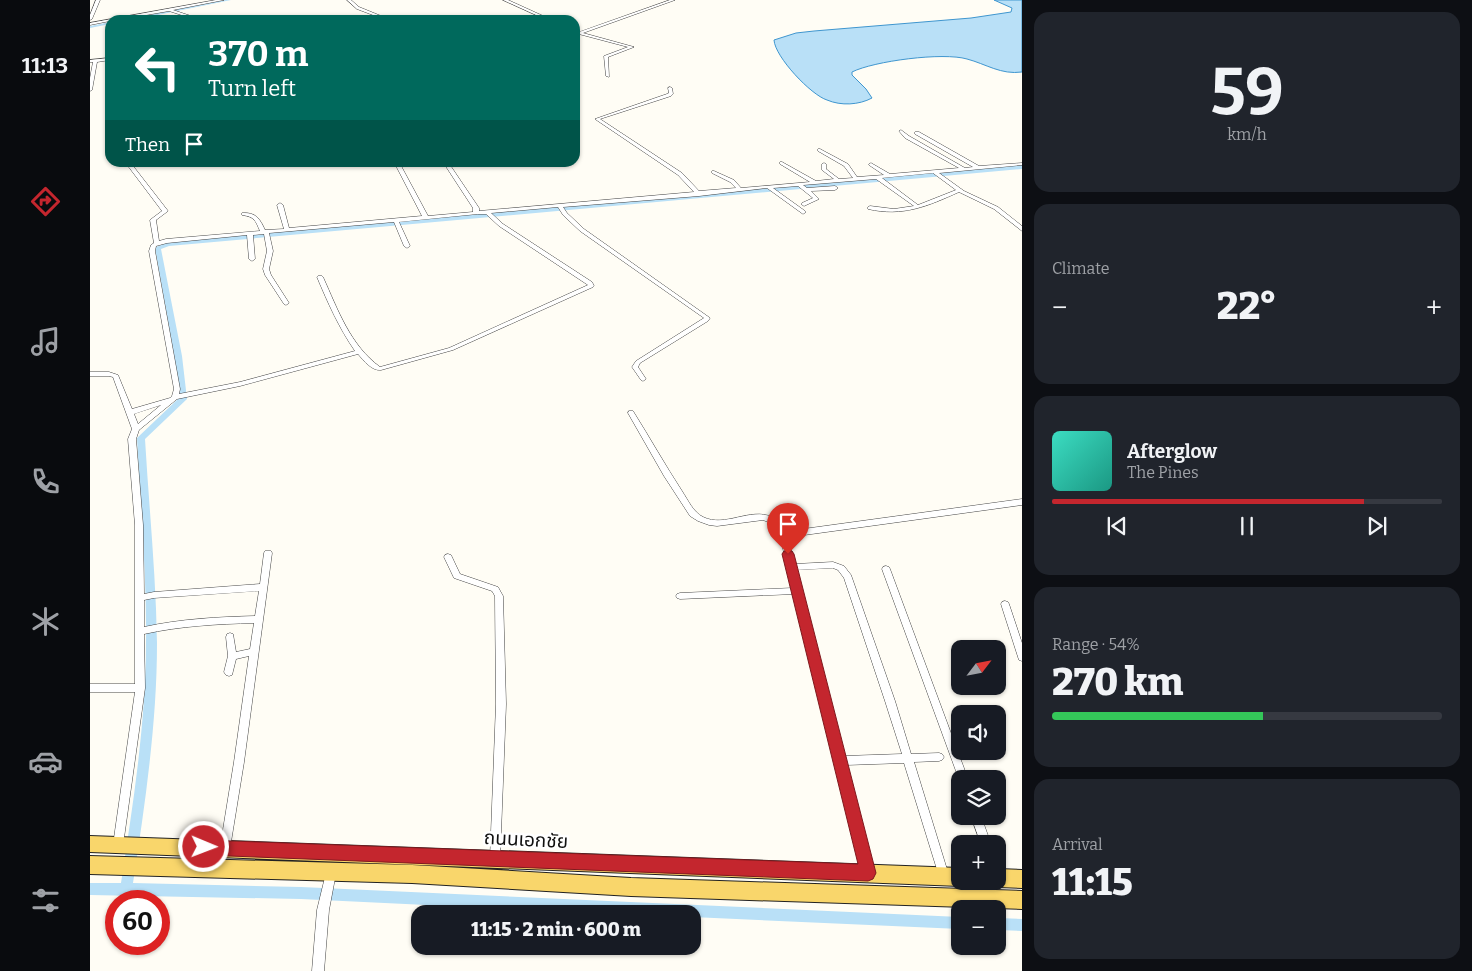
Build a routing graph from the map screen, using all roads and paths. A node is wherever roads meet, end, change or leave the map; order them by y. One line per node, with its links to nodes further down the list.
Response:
1 (98, 0): 11 (street)
2 (222, 0): 6 (street)
3 (348, 0): 9 (street)
4 (505, 0): 10 (street)
5 (673, 0): 14 (street)
6 (172, 11): 7 (street); 8 (street)
7 (145, 15)
8 (185, 15)
9 (376, 15)
10 (539, 15)
11 (90, 20)
12 (105, 21): 13 (street)
13 (90, 24)
14 (580, 32)
15 (580, 34): 18 (street)
16 (105, 60): 17 (street)
17 (92, 61): 20 (street)
18 (608, 76)
19 (670, 88): 46 (street)
20 (90, 90)
21 (901, 131): 32 (street)
22 (917, 133): 31 (street)
23 (820, 150): 36 (street)
24 (782, 163): 39 (street)
25 (824, 164): 38 (street)
26 (871, 164): 35 (street)
27 (1022, 164): 31 (street)
28 (131, 167): 62 (street)
29 (399, 167): 56 (street)
30 (448, 167): 54 (street)
31 (978, 168): 32 (street)
32 (964, 169): 34 (street)
33 (714, 172): 43 (street)
34 (936, 174): 35 (street); 45 (street)
35 (889, 176): 37 (street)
36 (856, 179): 37 (street); 38 (street)
37 (880, 179): 49 (street)
38 (839, 181): 39 (street)
39 (816, 183): 40 (street)
40 (799, 184): 41 (street); 44 (street)
41 (768, 187): 43 (street); 52 (street)
42 (835, 188): 44 (street)
43 (740, 190): 46 (street)
44 (807, 190): 47 (street)
45 (959, 190): 49 (street); 58 (street)
46 (699, 194): 50 (street)
47 (804, 204)
48 (280, 205): 59 (street)
49 (918, 207): 51 (street)
50 (561, 208): 55 (street); 69 (street)
51 (870, 208)
52 (804, 212)
53 (244, 214): 61 (street)
54 (476, 214): 55 (street); 56 (street)
55 (489, 215): 67 (street)
56 (426, 218): 57 (street)
57 (397, 223): 59 (street); 63 (street)
58 (1022, 229)
59 (287, 230): 61 (street)
60 (250, 233): 61 (street); 62 (street); 64 (street)
61 (266, 234): 66 (street)
62 (157, 243): 70 (street)
63 (407, 246)
64 (252, 259)
65 (320, 278): 67 (street)
66 (286, 303)
67 (360, 352): 70 (street)
68 (90, 374): 71 (street)
69 (643, 379)
70 (180, 396): 71 (street); 73 (street)
71 (131, 412): 73 (street)
72 (631, 413): 75 (street)
73 (136, 429): 82 (street)
74 (1022, 502): 75 (street)
75 (788, 536): 78 (street)
76 (268, 553): 80 (street)
77 (448, 557): 101 (street)
78 (791, 567): 81 (street); 95 (street)
79 (886, 569): 97 (street)
80 (262, 587): 82 (street); 85 (street)
81 (797, 591): 83 (street); 96 (street)
82 (146, 596): 86 (street)
83 (680, 596)
84 (1005, 604): 90 (street)
85 (258, 619): 86 (street); 88 (street)
86 (143, 631): 93 (street)
87 (230, 638): 89 (street)
88 (253, 652): 89 (street); 100 (street)
89 (232, 656): 91 (street)
90 (1022, 657)
91 (229, 672)
92 (90, 688): 93 (street)
93 (140, 688): 99 (street)
94 (939, 757): 95 (street)
95 (908, 758): 96 (street); 104 (street)
96 (840, 761): 103 (street)
97 (960, 770)
98 (90, 844): 99 (main road, ถนนเอกชัย)
99 (118, 845): 100 (main road, ถนนเอกชัย)
100 (225, 848): 101 (main road, ถนนเอกชัย)
101 (495, 859): 103 (main road, ถนนเอกชัย)
102 (92, 868): 108 (main road)
103 (868, 873): 105 (main road, ถนนเอกชัย)
104 (951, 873)
105 (951, 876)
106 (1006, 878): 107 (main road)
107 (1022, 879)
108 (329, 880): 109 (main road); 110 (street)
109 (1022, 900)
110 (318, 971)

